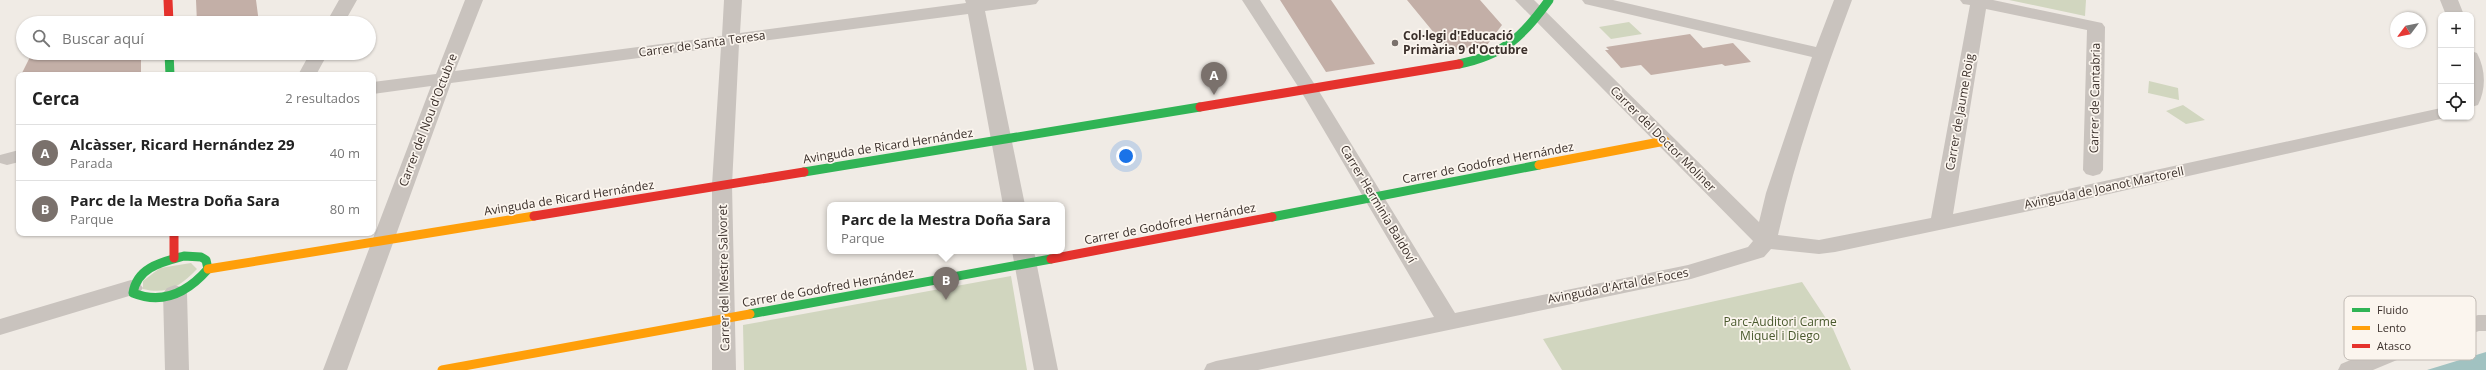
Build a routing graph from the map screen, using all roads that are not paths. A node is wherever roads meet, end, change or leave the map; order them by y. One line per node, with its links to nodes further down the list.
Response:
1 (168, 0): 16 (street)
2 (348, 0): 17 (street)
3 (474, 0): 27 (street, Carrer del Nou d'Octubre)
4 (733, 0): 20 (street, Carrer del Mestre Salvoret)
5 (1030, 0): 13 (street, Carrer de Santa Teresa)
6 (1252, 0): 29 (street, Carrer Herminia Baldoví)
7 (1524, 0): 15 (street, Carrer del Doctor Moliner)
8 (1549, 0): 15 (street, Avinguda de Ricard Hernández)
9 (1591, 0): 21 (street)
10 (1843, 0): 21 (street)
11 (2449, 0): 14 (street)
12 (1974, 1): 34 (street, Carrer de Cantabria); 38 (street, Carrer de Jaume Roig)
13 (975, 4): 20 (street, Carrer de Santa Teresa); 32 (street)
14 (2454, 12)
15 (1539, 14): 18 (street, Avinguda de Ricard Hernández); 19 (street, Carrer del Doctor Moliner)
16 (169, 16)
17 (339, 16)
18 (1523, 32): 19 (street); 29 (street, Avinguda de Ricard Hernández)
19 (1561, 36): 33 (street, Carrer del Doctor Moliner)
20 (730, 40): 27 (street, Carrer de Santa Teresa); 35 (street, Carrer del Mestre Salvoret)
21 (1822, 54): 41 (street)
22 (169, 60): 25 (street)
23 (315, 60): 26 (street)
24 (2474, 69): 30 (street)
25 (170, 72)
26 (309, 72)
27 (443, 79): 28 (street, Carrer de Santa Teresa); 40 (street, Carrer del Nou d'Octubre)
28 (376, 88)
29 (1308, 88): 32 (street, Avinguda de Ricard Hernández); 36 (street, Carrer Herminia Baldoví)
30 (2474, 96)
31 (2438, 115): 38 (street, Avinguda de Joanot Martorell)
32 (1000, 139): 35 (street, Avinguda de Ricard Hernández); 37 (street)
33 (1665, 141): 36 (street, Carrer de Godofred Hernández); 41 (street, Carrer del Doctor Moliner)
34 (2093, 170)
35 (722, 185): 40 (street, Avinguda de Ricard Hernández); 49 (street, Carrer del Mestre Salvoret)
36 (1374, 197): 42 (street, Carrer de Godofred Hernández); 50 (street, Carrer Herminia Baldoví)
37 (1013, 202)
38 (1941, 222): 41 (street, Avinguda de Joanot Martorell)
39 (174, 236): 45 (street)
40 (382, 240): 46 (street, Avinguda de Ricard Hernández); 56 (street, Carrer del Nou d'Octubre)
41 (1766, 241): 50 (street, Avinguda d'Artal de Foces)
42 (1065, 250)
43 (1042, 254): 44 (street, Carrer de Godofred Hernández)
44 (1024, 257): 49 (street, Carrer de Godofred Hernández); 59 (street)
45 (174, 258): 46 (street); 47 (street)
46 (208, 269): 48 (street)
47 (131, 288): 48 (street); 53 (street)
48 (175, 293): 55 (street)
49 (726, 319): 57 (street, Carrer de Godofred Hernández); 58 (street, Carrer del Mestre Salvoret)
50 (1448, 321): 60 (street, Avinguda d'Artal de Foces)
51 (2486, 323): 52 (street)
52 (2476, 324)
53 (0, 327)
54 (2374, 360): 61 (street)
55 (177, 370)
56 (335, 370)
57 (442, 370)
58 (724, 370)
59 (1046, 370)
60 (1216, 370)
61 (2350, 370)

